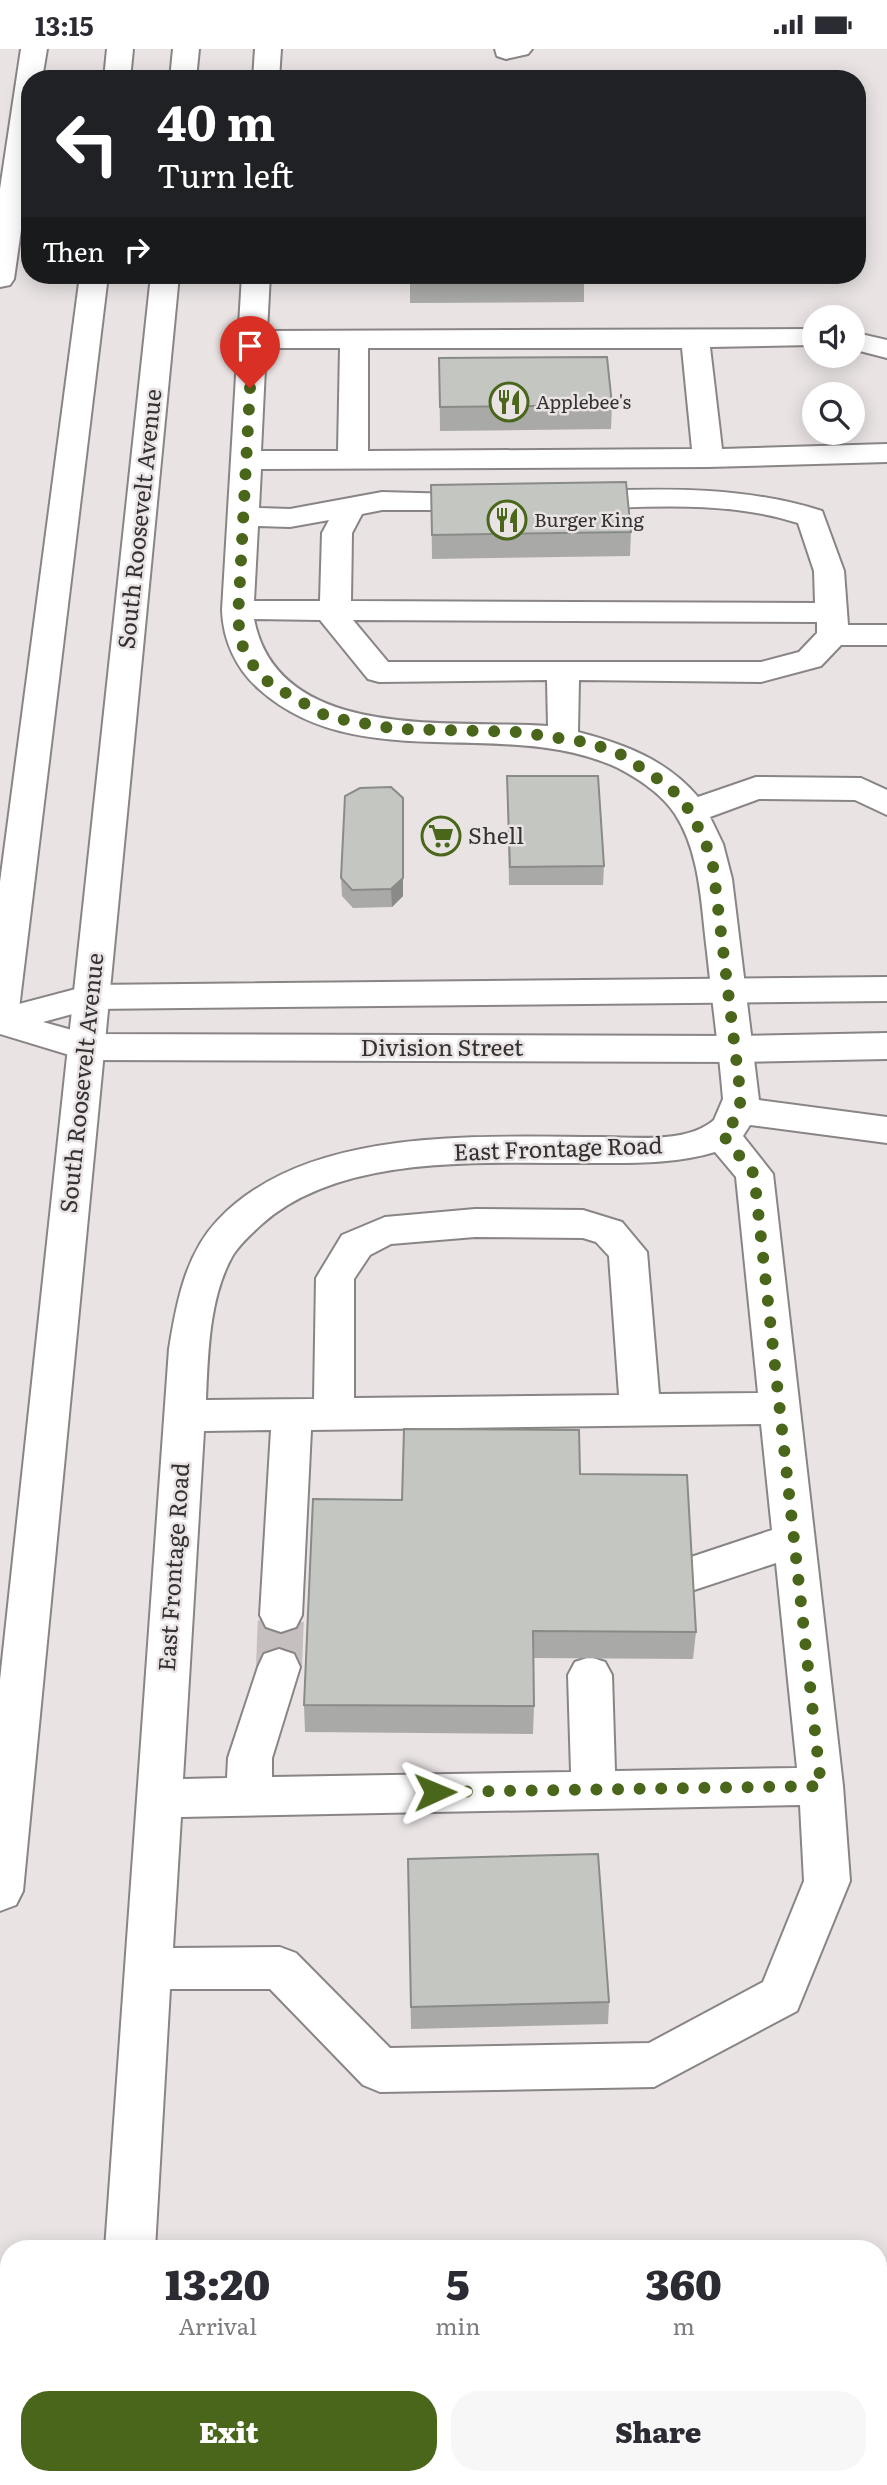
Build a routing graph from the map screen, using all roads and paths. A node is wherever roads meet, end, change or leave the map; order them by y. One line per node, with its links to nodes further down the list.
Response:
1 (34, 49): 5 (main road)
2 (120, 49): 6 (main road)
3 (186, 49): 7 (main road)
4 (268, 49): 8 (main road)
5 (24, 70)
6 (118, 70)
7 (184, 70)
8 (267, 70)
9 (21, 75): 10 (main road)
10 (4, 227): 11 (main road)
11 (0, 279)
12 (93, 284): 40 (main road)
13 (164, 284): 39 (main road, South Roosevelt Avenue)
14 (256, 284): 18 (main road)
15 (802, 337): 16 (main road)
16 (695, 338): 17 (main road); 22 (main road)
17 (354, 339): 18 (main road); 24 (main road)
18 (253, 340): 23 (main road)
19 (865, 343): 20 (main road)
20 (887, 349)
21 (887, 453): 22 (main road)
22 (708, 458): 24 (main road)
23 (246, 460): 24 (main road); 28 (main road)
24 (353, 460)
25 (507, 500): 27 (main road)
26 (548, 500): 31 (main road)
27 (342, 508): 28 (main road); 30 (main road)
28 (243, 517): 29 (main road)
29 (238, 610): 30 (main road); 34 (main road)
30 (335, 610): 31 (main road); 33 (main road)
31 (832, 624): 32 (main road); 33 (main road)
32 (887, 635)
33 (564, 670): 34 (main road)
34 (560, 737): 36 (main road)
35 (887, 804): 36 (main road)
36 (691, 812): 37 (main road)
37 (729, 989): 38 (main road); 39 (main road); 43 (main road)
38 (887, 989)
39 (91, 997): 40 (main road); 42 (main road, South Roosevelt Avenue)
40 (0, 1020): 42 (main road, Division Street)
41 (887, 1046): 43 (main road, Division Street)
42 (86, 1047): 43 (main road, Division Street); 60 (main road, South Roosevelt Avenue)
43 (737, 1049): 44 (main road)
44 (730, 1122): 45 (main road); 46 (main road); 50 (main road, East Frontage Road)
45 (887, 1130)
46 (777, 1408): 47 (main road); 51 (main road)
47 (640, 1409): 49 (main road); 49 (main road)
48 (292, 1414): 49 (main road); 50 (main road); 53 (main road)
49 (334, 1414)
50 (184, 1416): 59 (main road, East Frontage Road)
51 (794, 1540): 52 (main road); 56 (main road)
52 (688, 1575)
53 (281, 1615)
54 (279, 1667): 58 (main road)
55 (590, 1675): 57 (main road)
56 (821, 1786): 57 (main road); 61 (main road)
57 (594, 1789): 58 (main road)
58 (249, 1796): 59 (main road)
59 (159, 1798): 61 (main road, East Frontage Road)
60 (0, 1891)
61 (148, 1969): 62 (main road, East Frontage Road)
62 (131, 2240)

